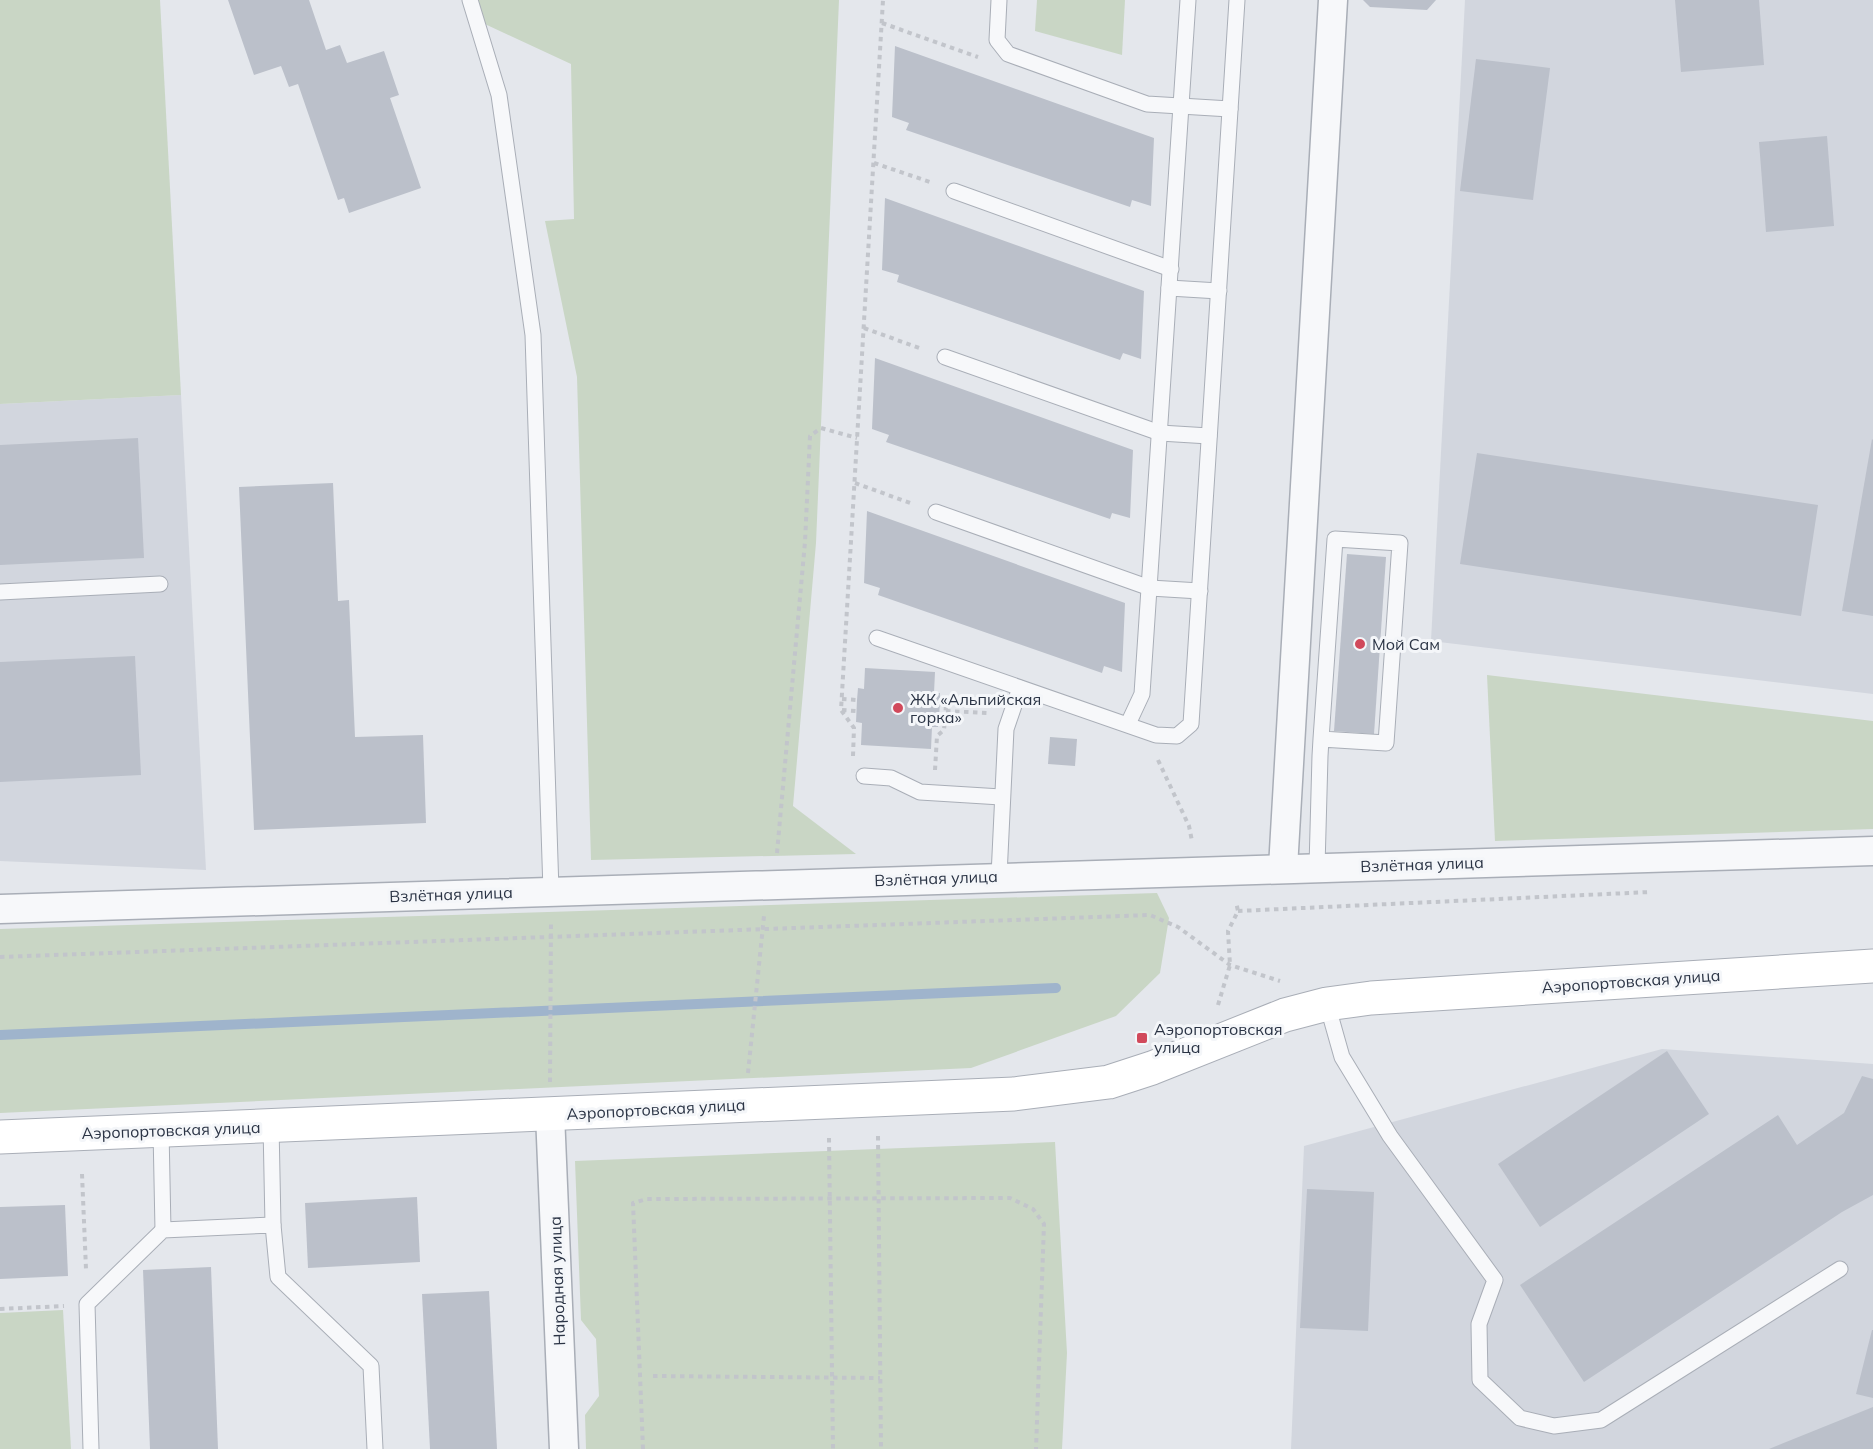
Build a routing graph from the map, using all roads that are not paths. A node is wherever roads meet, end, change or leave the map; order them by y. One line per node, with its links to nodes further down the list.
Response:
1 (470, 0): 30 (lane)
2 (999, 0): 6 (lane)
3 (1188, 0): 6 (lane)
4 (1237, 0): 7 (lane)
5 (1334, 0): 28 (street)
6 (1181, 106): 7 (lane); 9 (lane)
7 (1230, 109): 11 (lane)
8 (954, 191): 9 (lane)
9 (1170, 268): 10 (lane)
10 (1169, 288): 11 (lane); 13 (lane)
11 (1219, 291): 14 (lane)
12 (945, 357): 13 (lane)
13 (1160, 433): 14 (lane); 17 (lane)
14 (1209, 436): 18 (lane)
15 (936, 512): 17 (lane)
16 (160, 584): 19 (lane)
17 (1150, 588): 18 (lane); 22 (lane)
18 (1200, 591): 22 (lane)
19 (0, 592)
20 (877, 638): 21 (lane)
21 (1020, 688): 22 (lane); 25 (lane)
22 (1128, 724)
23 (1321, 739): 23 (lane); 27 (lane)
24 (864, 776): 25 (lane)
25 (1001, 796): 29 (lane)
26 (1873, 851): 27 (street, Взлётная улица)
27 (1317, 867): 28 (street, Взлётная улица)
28 (1283, 868): 29 (street, Взлётная улица)
29 (999, 876): 30 (street, Взлётная улица)
30 (551, 891): 31 (street, Взлётная улица)
31 (0, 909)
32 (1873, 966): 33 (street, Аэропортовская улица)
33 (1327, 1004): 34 (street, Аэропортовская улица); 40 (lane)
34 (550, 1114): 35 (street, Аэропортовская улица); 43 (street, Народная улица)
35 (271, 1125): 36 (street, Аэропортовская улица); 38 (lane)
36 (161, 1130): 37 (street, Аэропортовская улица); 39 (lane)
37 (0, 1137)
38 (273, 1225): 39 (lane); 42 (lane)
39 (163, 1230): 41 (lane)
40 (1840, 1269)
41 (91, 1449)
42 (375, 1449)
43 (564, 1449)

